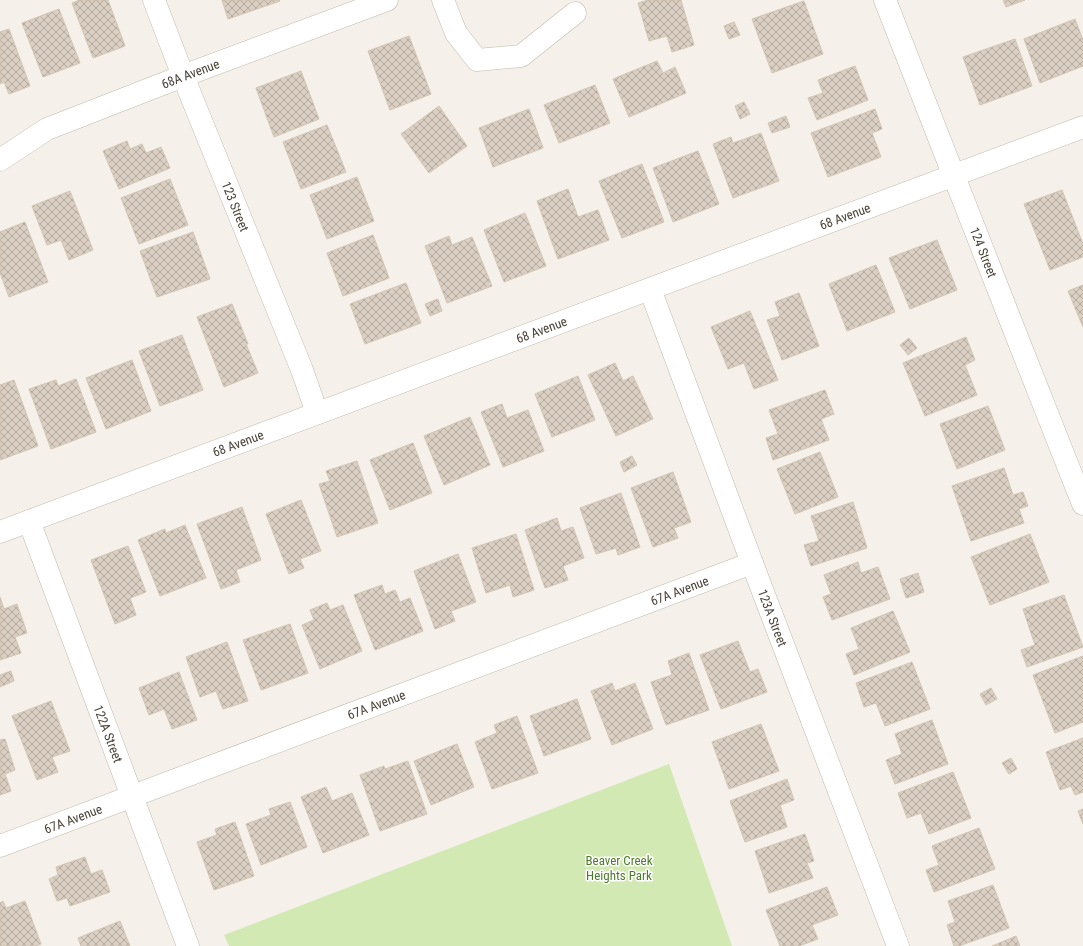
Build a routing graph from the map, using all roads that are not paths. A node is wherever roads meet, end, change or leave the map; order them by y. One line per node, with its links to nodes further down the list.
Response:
1 (154, 0): 6 (street, 123 Street)
2 (387, 0): 6 (street, 68A Avenue)
3 (443, 0): 5 (street)
4 (885, 0): 9 (street, 124 Street)
5 (575, 14)
6 (183, 76): 8 (street, 68A Avenue); 11 (street, 123 Street)
7 (1083, 128): 9 (street, 68 Avenue)
8 (0, 160)
9 (954, 176): 10 (street, 68 Avenue); 12 (street, 124 Street)
10 (650, 289): 11 (street, 68 Avenue); 15 (street, 123A Street)
11 (317, 413): 13 (street, 68 Avenue)
12 (1083, 504)
13 (29, 522): 14 (street, 68 Avenue); 16 (street, 122A Street)
14 (0, 532)
15 (752, 563): 16 (street, 67A Avenue); 19 (street, 123A Street)
16 (132, 796): 17 (street, 67A Avenue); 18 (street, 122A Street)
17 (0, 846)
18 (188, 946)
19 (898, 946)

